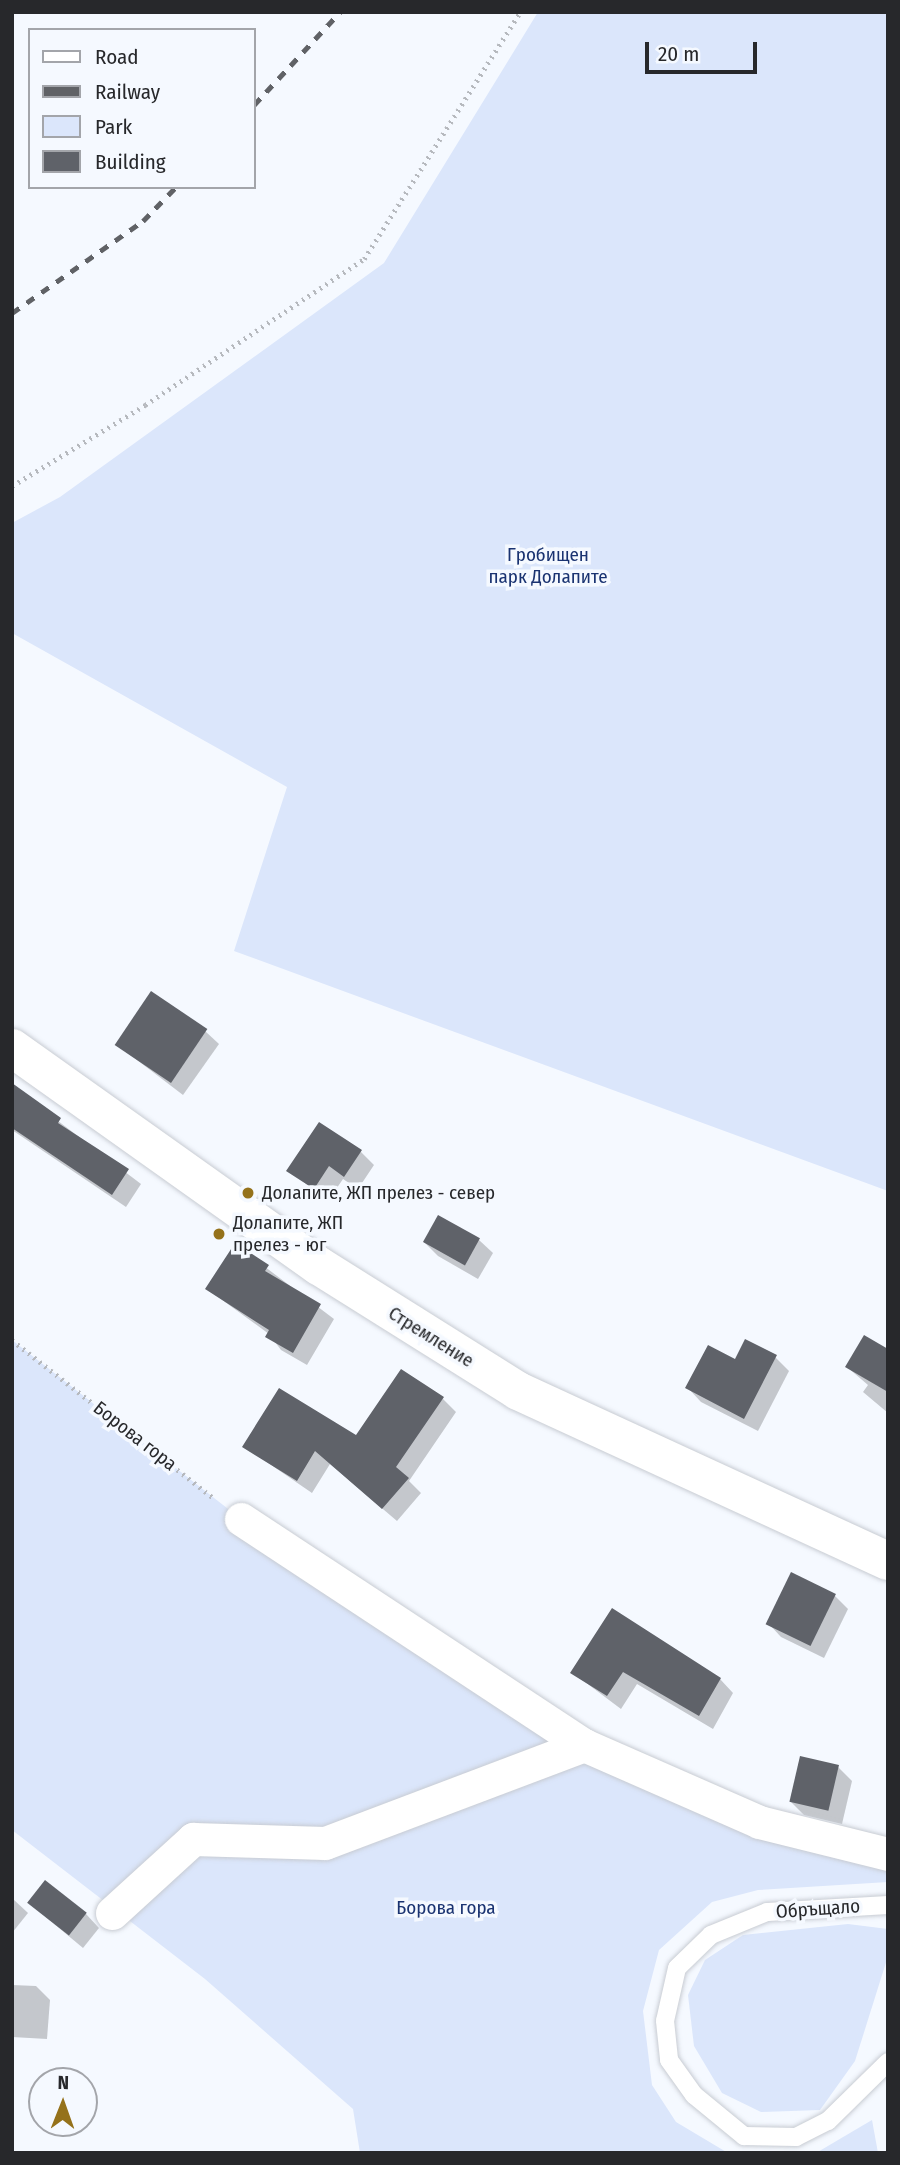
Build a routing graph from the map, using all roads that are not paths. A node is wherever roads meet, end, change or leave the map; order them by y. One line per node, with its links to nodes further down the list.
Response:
1 (12, 1048): 3 (street, Стремление)
2 (241, 1519): 4 (street)
3 (888, 1561)
4 (584, 1745): 5 (street); 7 (street)
5 (888, 1854)
6 (888, 1905): 8 (lane, Обръщало)
7 (112, 1913)
8 (888, 2062)

